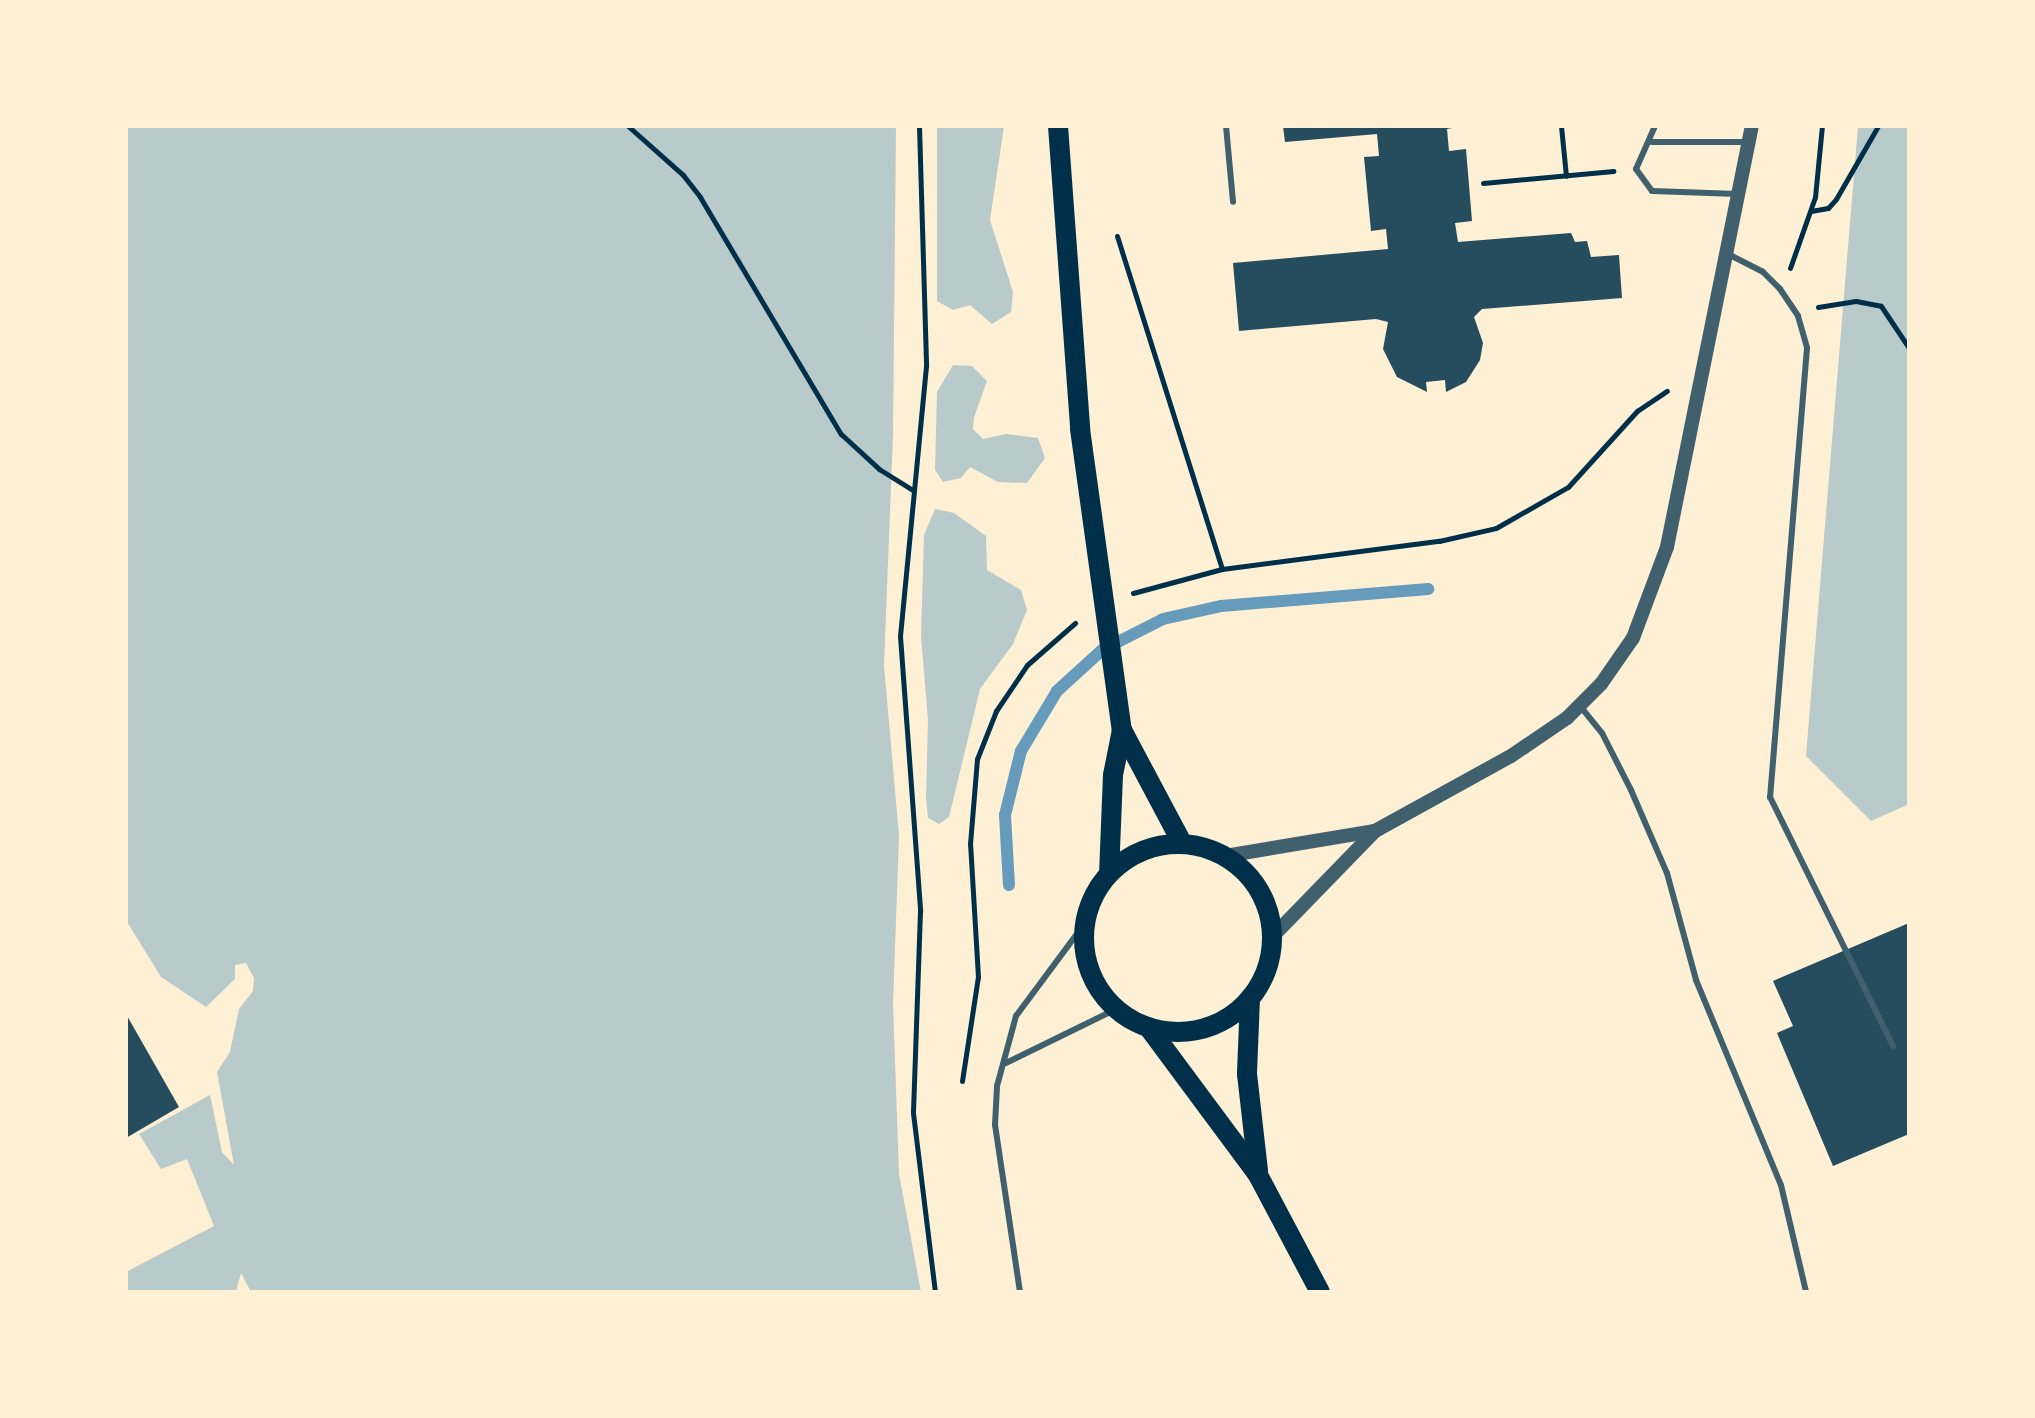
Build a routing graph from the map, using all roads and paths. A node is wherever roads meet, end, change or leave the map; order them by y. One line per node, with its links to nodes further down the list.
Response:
1 (628, 126): 24 (path)
2 (919, 126): 24 (path)
3 (1058, 126): 29 (main road)
4 (1226, 126): 16 (lane)
5 (1561, 126): 13 (path)
6 (1655, 126): 10 (lane)
7 (1752, 126): 11 (street)
8 (1822, 126): 17 (path)
9 (1878, 126): 17 (path)
10 (1652, 142): 11 (lane); 12 (lane)
11 (1749, 142): 15 (street)
12 (1636, 169): 13 (path); 15 (lane)
13 (1566, 176): 14 (path)
14 (1483, 183)
15 (1738, 194): 19 (street)
16 (1233, 202)
17 (1811, 211): 20 (path)
18 (1117, 236): 25 (path)
19 (1725, 253): 21 (lane); 28 (street)
20 (1795, 258)
21 (1798, 316): 22 (path); 39 (lane)
22 (1909, 348)
23 (1667, 391): 25 (path)
24 (913, 490): 43 (path)
25 (1222, 569): 26 (path)
26 (1127, 595)
27 (1079, 620): 41 (path)
28 (1580, 706): 30 (street); 46 (lane)
29 (1122, 730): 31 (main road); 33 (main road)
30 (1375, 831): 32 (street); 35 (street)
31 (1182, 843): 32 (main road); 33 (main road)
32 (1225, 856): 35 (main road)
33 (1109, 873): 34 (main road)
34 (1085, 923): 37 (main road); 40 (lane)
35 (1272, 937): 36 (main road)
36 (1250, 998): 38 (main road); 42 (main road)
37 (1116, 1009): 38 (main road); 40 (lane)
38 (1149, 1028): 42 (main road)
39 (1893, 1046)
40 (1006, 1063): 44 (lane)
41 (962, 1081)
42 (1258, 1175): 45 (main road)
43 (935, 1292)
44 (1020, 1292)
45 (1320, 1292)
46 (1806, 1292)

